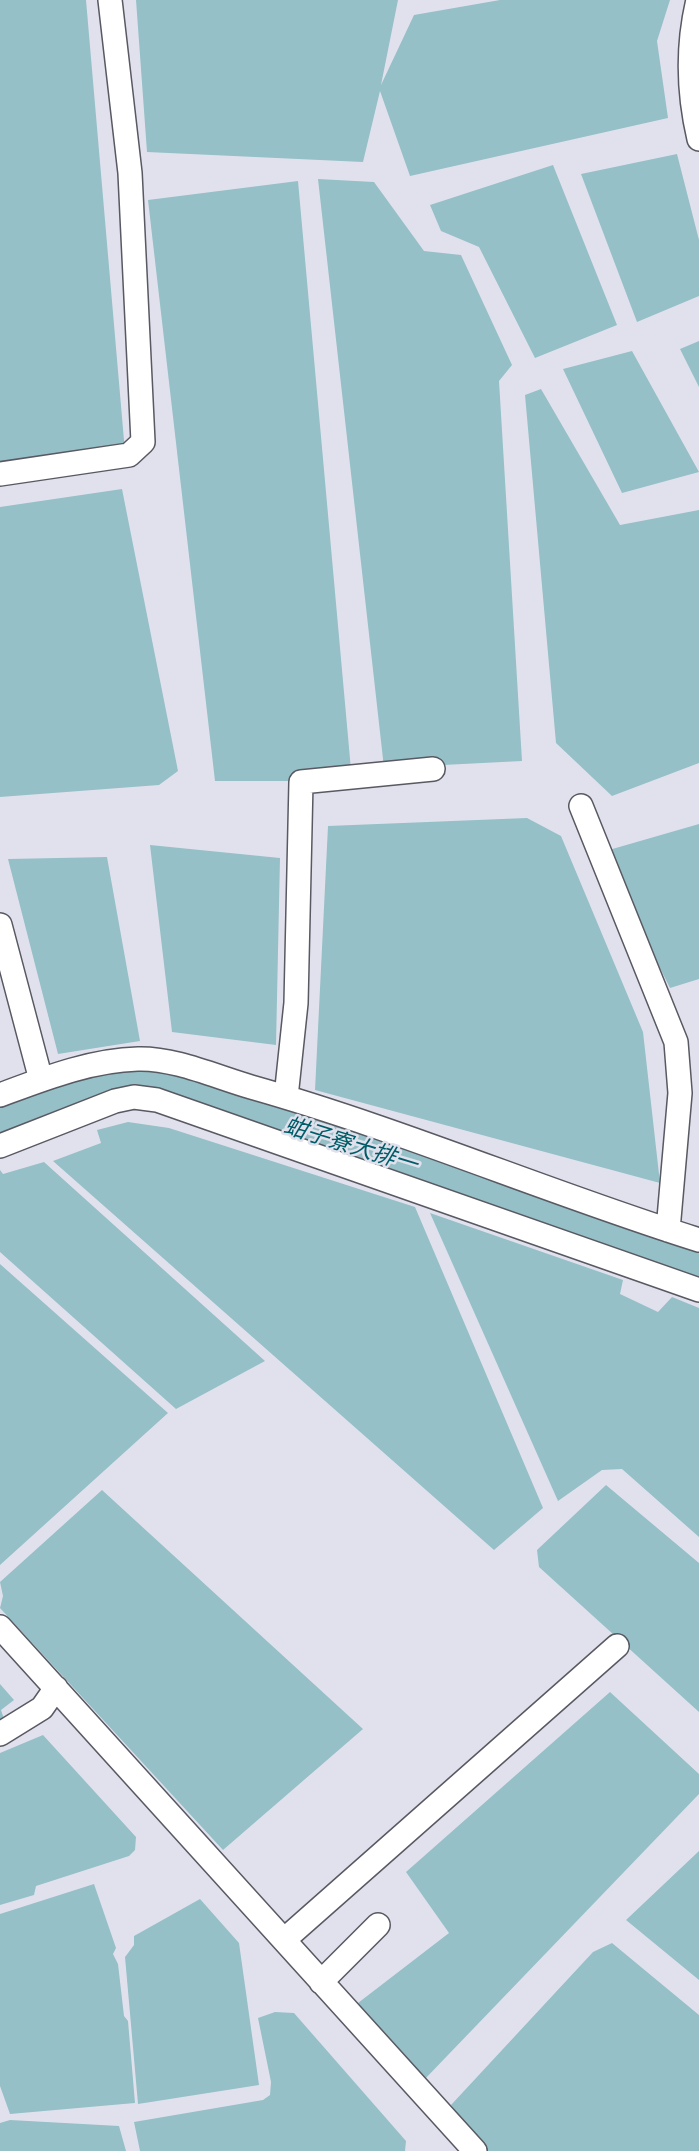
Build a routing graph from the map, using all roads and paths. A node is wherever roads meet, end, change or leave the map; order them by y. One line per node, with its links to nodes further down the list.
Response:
1 (110, 0): 4 (street)
2 (698, 0): 3 (street)
3 (699, 139)
4 (0, 474)
5 (433, 769): 10 (street)
6 (581, 806): 12 (street)
7 (0, 925): 8 (street)
8 (41, 1080): 9 (street); 10 (street)
9 (0, 1096)
10 (286, 1097): 12 (street)
11 (0, 1146): 14 (street)
12 (668, 1230): 13 (street)
13 (699, 1240)
14 (699, 1290)
15 (0, 1627): 17 (street)
16 (617, 1646): 20 (street)
17 (56, 1688): 18 (street); 20 (street)
18 (0, 1734)
19 (379, 1924): 21 (street)
20 (284, 1940): 21 (street)
21 (321, 1982): 22 (street)
22 (475, 2151)

